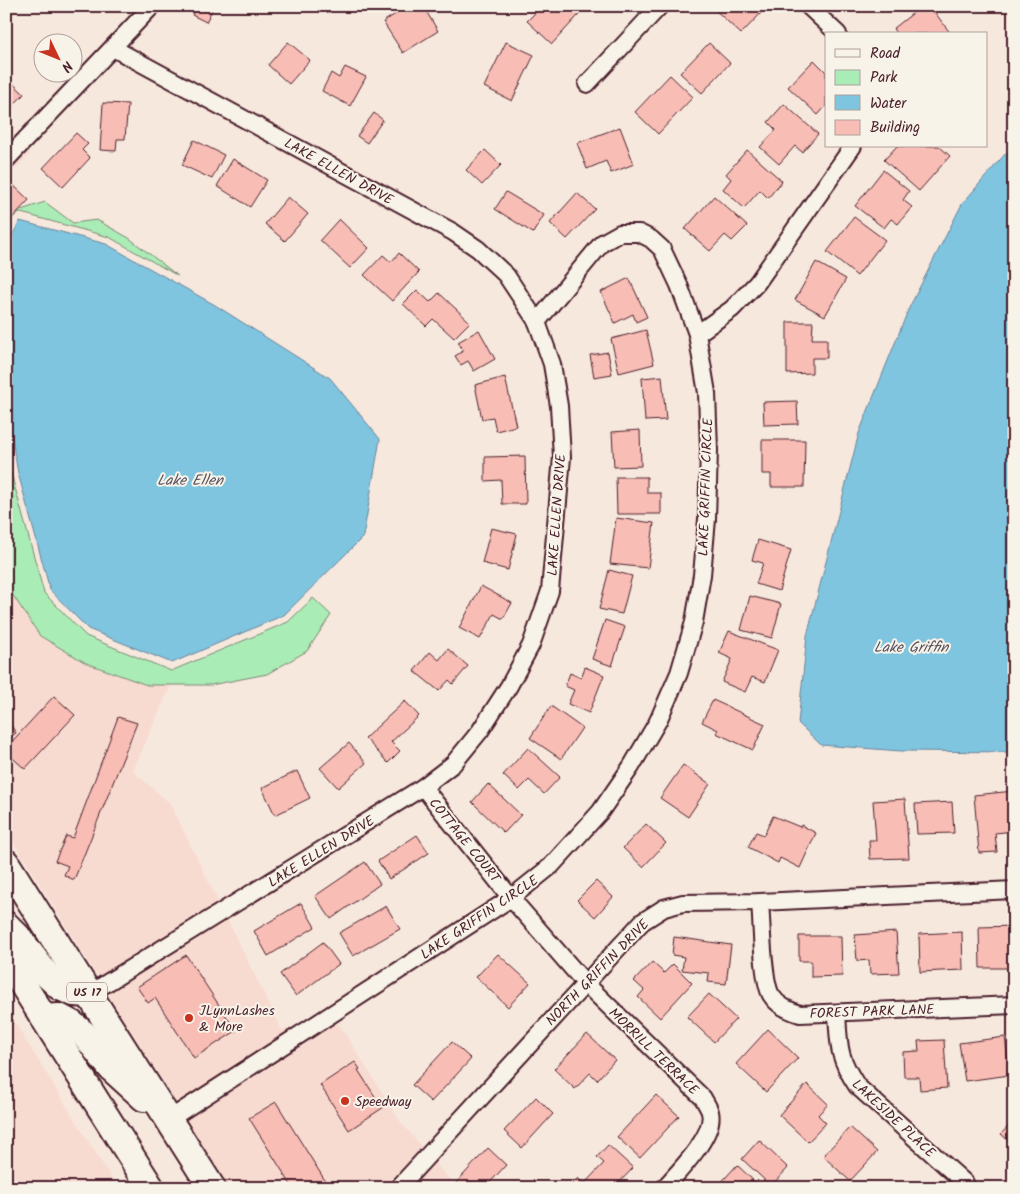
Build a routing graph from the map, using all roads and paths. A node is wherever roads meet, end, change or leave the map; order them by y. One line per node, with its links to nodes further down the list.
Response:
1 (152, 6): 5 (street)
2 (660, 6): 6 (street)
3 (808, 6): 4 (street)
4 (836, 32)
5 (113, 48): 8 (street); 9 (street, LAKE ELLEN DRIVE)
6 (587, 84)
7 (852, 148): 10 (street)
8 (6, 160)
9 (537, 322): 10 (street, LAKE GRIFFIN CIRCLE); 11 (street, LAKE ELLEN DRIVE)
10 (697, 334): 14 (street, LAKE GRIFFIN CIRCLE)
11 (423, 787): 14 (street, COTTAGE COURT); 19 (street, LAKE ELLEN DRIVE)
12 (6, 863): 19 (main road, US 17)
13 (1014, 890): 15 (street, NORTH GRIFFIN DRIVE)
14 (511, 898): 18 (street, COTTAGE COURT); 23 (street, LAKE GRIFFIN CIRCLE)
15 (760, 902): 18 (street, NORTH GRIFFIN DRIVE); 21 (street, FOREST PARK LANE)
16 (6, 925): 19 (main road)
17 (6, 958): 22 (main road)
18 (585, 983): 27 (street, NORTH GRIFFIN DRIVE); 28 (street, MORRILL TERRACE)
19 (89, 994): 23 (main road, US 17)
20 (1014, 1005): 21 (street, FOREST PARK LANE)
21 (837, 1013): 24 (street, LAKESIDE PLACE)
22 (44, 1018): 23 (main road); 25 (main road)
23 (168, 1120): 26 (main road, US 17)
24 (965, 1183)
25 (151, 1188)
26 (212, 1188)
27 (398, 1188)
28 (664, 1188)

